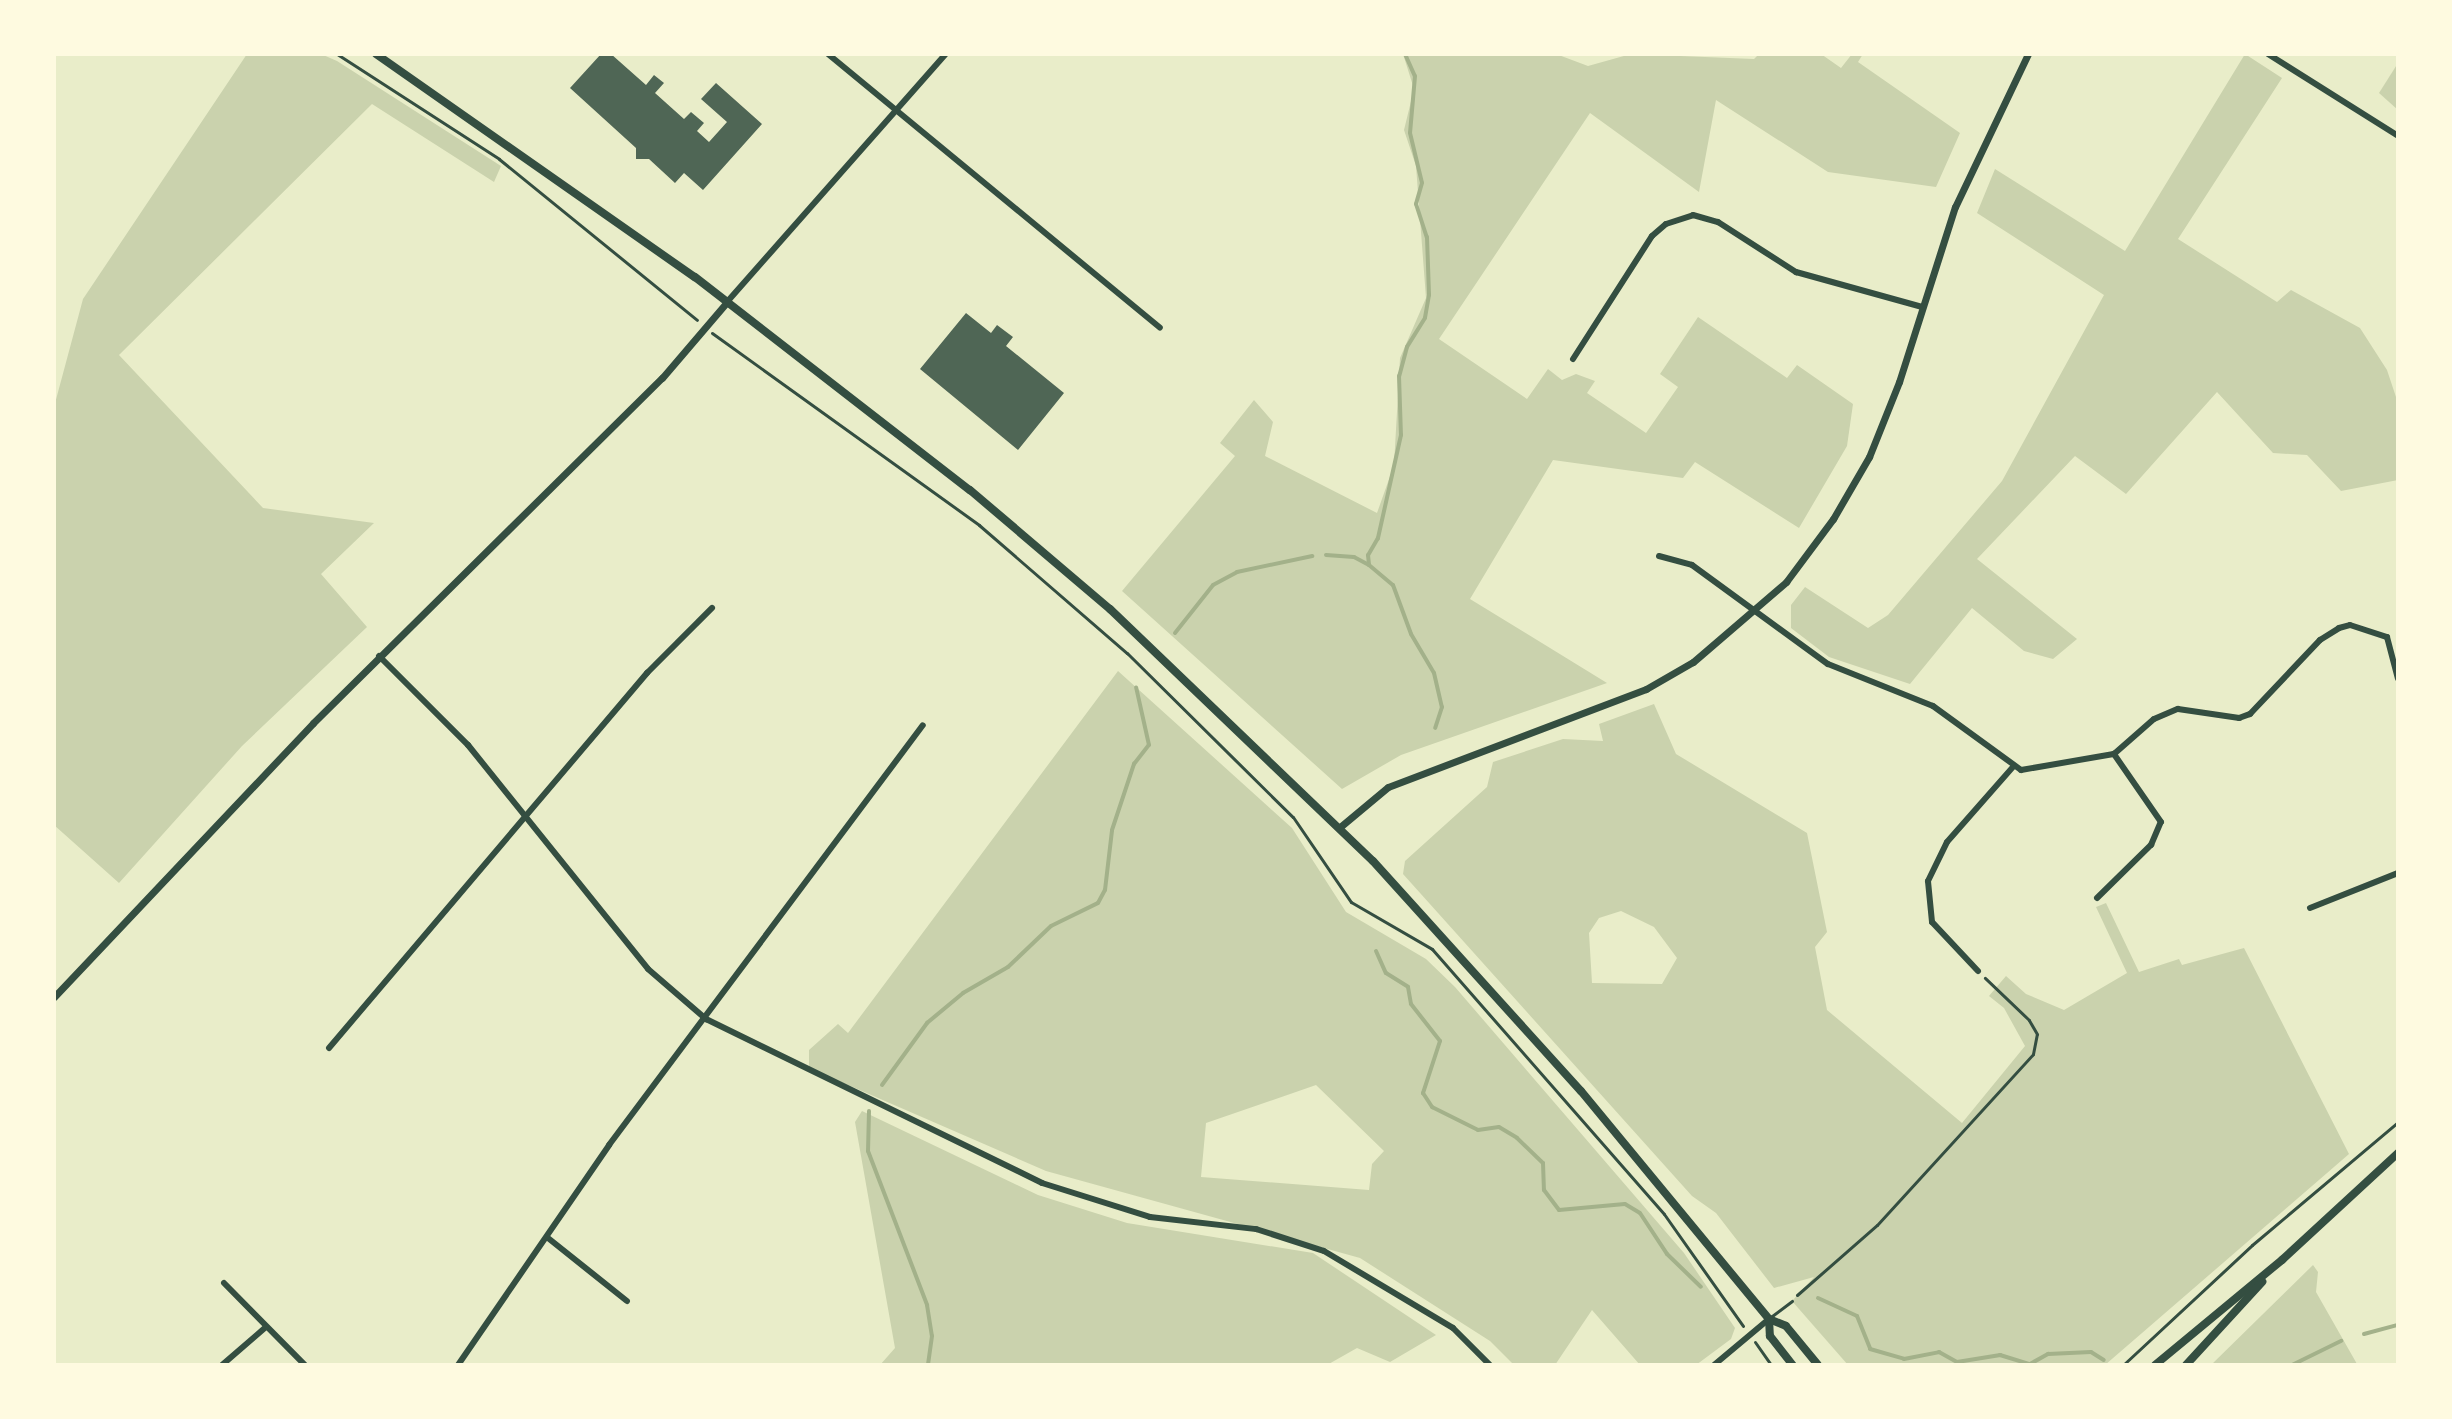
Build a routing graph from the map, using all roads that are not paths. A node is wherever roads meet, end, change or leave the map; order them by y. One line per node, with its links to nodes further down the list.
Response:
1 (376, 54): 8 (main road)
2 (828, 54): 6 (street)
3 (946, 54): 6 (street)
4 (2028, 54): 9 (street)
5 (2268, 54): 7 (street)
6 (894, 113): 8 (street); 10 (street)
7 (2398, 136)
8 (727, 302): 15 (street); 21 (main road)
9 (1922, 307): 11 (street); 14 (street)
10 (1160, 328)
11 (1573, 359)
12 (1659, 556): 14 (street)
13 (712, 608): 20 (street)
14 (1758, 608): 19 (street); 21 (street)
15 (379, 656): 20 (street); 26 (street)
16 (2398, 679): 18 (street)
17 (923, 725): 27 (street)
18 (2114, 754): 19 (street); 23 (street)
19 (2013, 767): 25 (street)
20 (528, 817): 27 (street); 28 (street)
21 (1340, 827): 35 (main road)
22 (2398, 873): 24 (street)
23 (2097, 898)
24 (2310, 908)
25 (1978, 971)
26 (54, 997)
27 (706, 1019): 30 (street); 40 (street)
28 (329, 1048)
29 (2398, 1153): 31 (main road)
30 (548, 1238): 33 (street); 39 (street)
31 (2282, 1260): 44 (main road); 45 (main road)
32 (224, 1283): 36 (street)
33 (627, 1301)
34 (1792, 1301): 35 (lane)
35 (1769, 1319): 41 (street); 42 (main road); 43 (main road)
36 (266, 1327): 37 (street); 38 (street)
37 (222, 1365)
38 (305, 1365)
39 (458, 1365)
40 (1490, 1365)
41 (1714, 1365)
42 (1793, 1365)
43 (1818, 1365)
44 (2155, 1365)
45 (2186, 1365)

